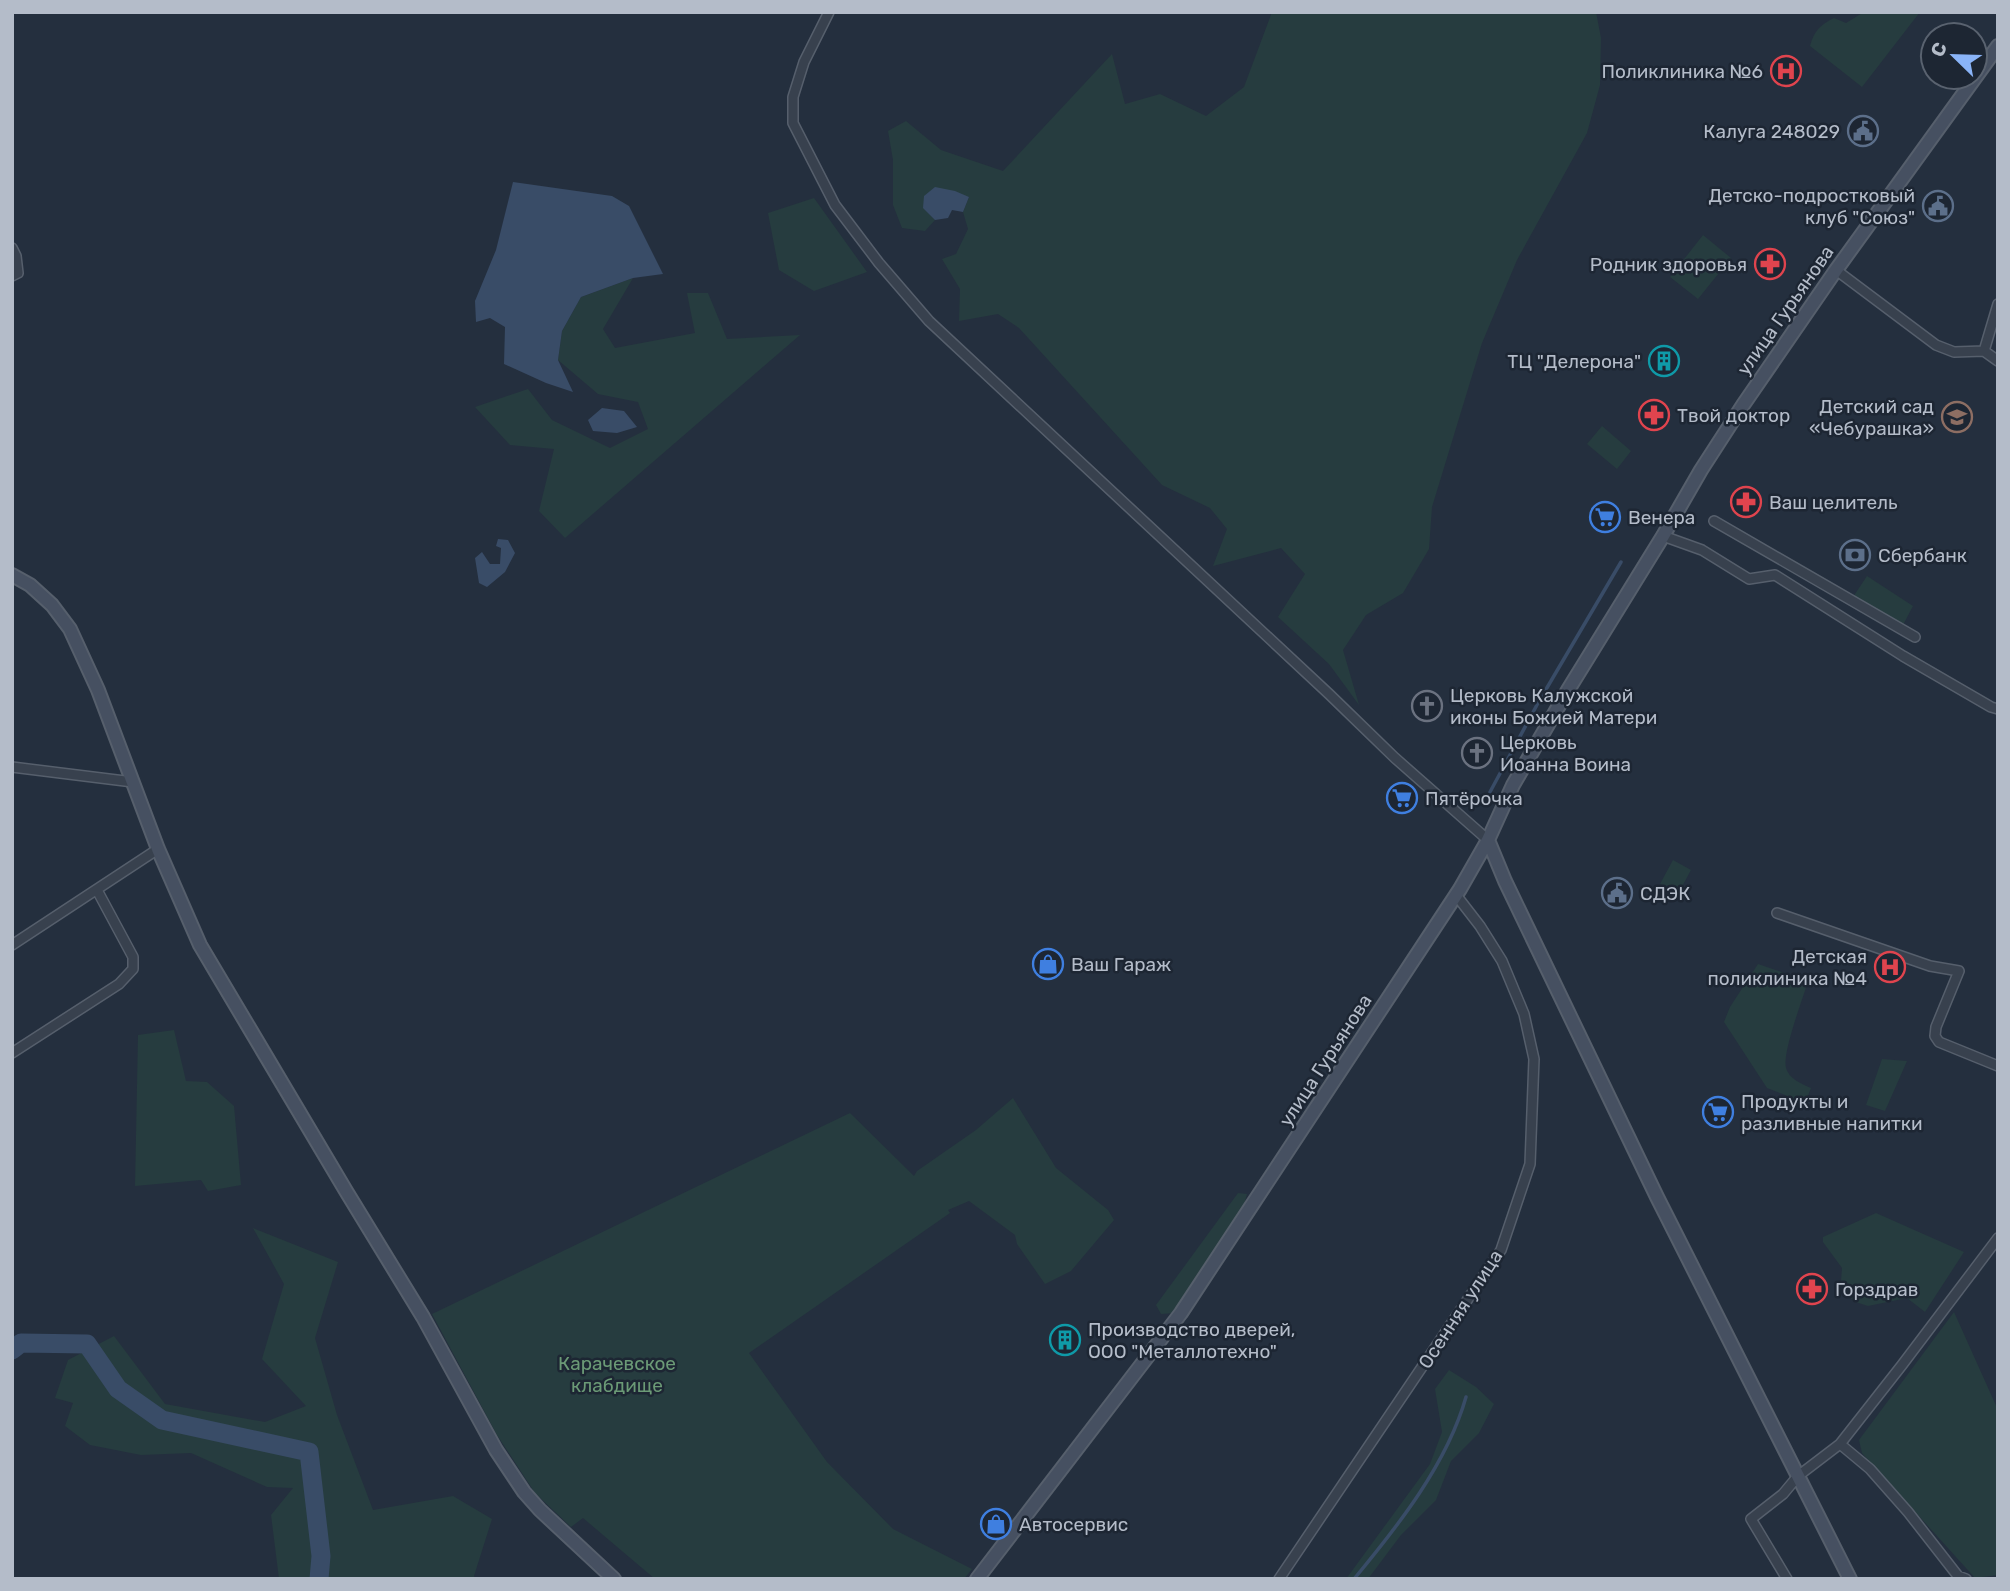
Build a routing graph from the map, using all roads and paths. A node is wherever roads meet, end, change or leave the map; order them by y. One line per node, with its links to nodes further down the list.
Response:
1 (829, 12): 16 (street)
2 (1998, 46): 4 (street, улица Гурьянова)
3 (12, 248): 5 (street)
4 (1836, 270): 7 (street); 10 (street, улица Гурьянова)
5 (12, 276)
6 (1998, 304): 7 (street)
7 (1984, 351): 8 (street)
8 (1998, 361)
9 (1714, 521): 12 (street)
10 (1663, 536): 13 (street); 16 (street, улица Гурьянова)
11 (12, 575): 15 (street)
12 (1915, 637)
13 (1998, 709)
14 (12, 767): 15 (street)
15 (133, 782): 17 (street)
16 (1488, 840): 19 (street, улица Гурьянова); 26 (street)
17 (158, 849): 18 (street); 27 (street)
18 (97, 890): 21 (street); 22 (street)
19 (1456, 895): 28 (street, улица Гурьянова); 29 (street, Осенняя улица)
20 (1777, 913): 23 (street)
21 (12, 945)
22 (12, 1053)
23 (1998, 1066)
24 (1998, 1238): 25 (street)
25 (1840, 1444): 26 (street); 32 (street)
26 (1798, 1476): 30 (street); 31 (street)
27 (614, 1579)
28 (977, 1579)
29 (1279, 1579)
30 (1787, 1579)
31 (1850, 1579)
32 (1966, 1579)

